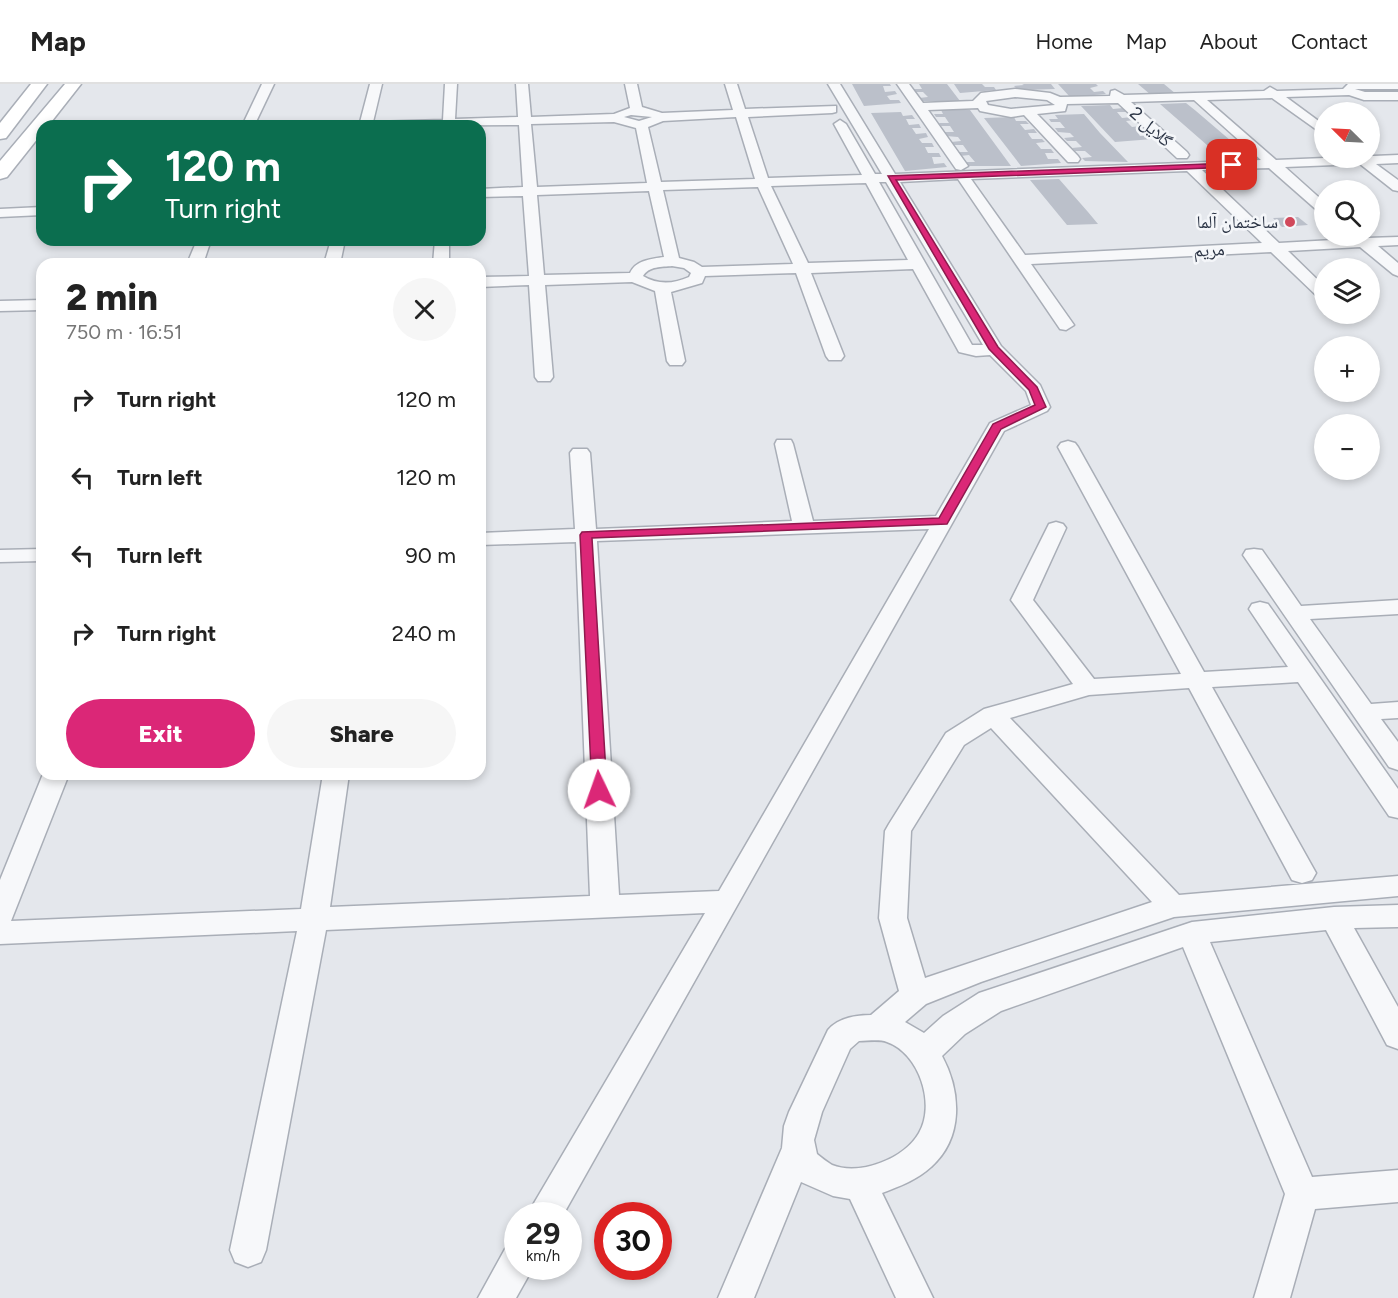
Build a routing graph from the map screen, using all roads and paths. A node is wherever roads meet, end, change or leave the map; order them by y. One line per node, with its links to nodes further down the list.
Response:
1 (73, 84): 33 (main road)
2 (268, 84): 34 (street)
3 (376, 84): 35 (street)
4 (451, 84): 36 (street)
5 (522, 84): 37 (street)
6 (631, 84): 32 (street)
7 (731, 84): 31 (street)
8 (818, 84): 29 (street)
9 (834, 84): 51 (street)
10 (903, 84): 28 (street)
11 (1104, 84): 24 (street, گلایل 2)
12 (1177, 84): 22 (street)
13 (1188, 84): 22 (street)
14 (1261, 84): 20 (street)
15 (36, 85): 41 (main road)
16 (1365, 85): 17 (street); 19 (street)
17 (1398, 86)
18 (1011, 89): 25 (street); 26 (street)
19 (1348, 92): 20 (street); 23 (street)
20 (1275, 94): 22 (street); 39 (street)
21 (1398, 96): 23 (street)
22 (1198, 97): 24 (street); 47 (street)
23 (1384, 97): 27 (street)
24 (1120, 99): 25 (street); 45 (street, گلایل 2)
25 (1059, 101): 30 (street)
26 (980, 105): 28 (street); 30 (street)
27 (1398, 106)
28 (919, 107): 49 (street)
29 (832, 109): 31 (street); 52 (street)
30 (1028, 112): 42 (street)
31 (740, 113): 32 (street); 53 (street)
32 (639, 118): 37 (street); 54 (street)
33 (43, 120)
34 (252, 120)
35 (367, 120)
36 (449, 120)
37 (525, 121): 38 (street); 56 (street)
38 (486, 123)
39 (1314, 123)
40 (36, 129): 50 (main road)
41 (0, 134)
42 (1073, 159)
43 (1380, 159): 44 (street)
44 (1398, 159)
45 (1186, 161): 47 (street); 49 (street); 65 (street, گلایل 2)
46 (1314, 162): 47 (street)
47 (1272, 164): 58 (street)
48 (1374, 168): 55 (street)
49 (961, 170): 51 (street); 66 (street)
50 (0, 173)
51 (891, 178): 52 (street); 80 (street)
52 (871, 179): 53 (street); 68 (street)
53 (763, 183): 54 (street); 69 (street)
54 (655, 187): 56 (street); 67 (street)
55 (1398, 187)
56 (529, 191): 57 (street); 73 (street)
57 (486, 193)
58 (1314, 200)
59 (36, 211): 60 (street)
60 (0, 213)
61 (1380, 240): 62 (street, مریم)
62 (1398, 241)
63 (1314, 243): 65 (street, مریم)
64 (1368, 246): 70 (street)
65 (1278, 247): 66 (street, مریم); 75 (street, گلایل 2)
66 (1021, 260): 79 (street)
67 (672, 261): 71 (street); 72 (street)
68 (918, 264): 69 (street); 80 (street)
69 (802, 268): 71 (street); 81 (street)
70 (1398, 271)
71 (699, 272): 76 (street)
72 (635, 277): 73 (street); 76 (street)
73 (536, 279): 74 (street); 83 (street)
74 (486, 282)
75 (1314, 284)
76 (662, 288): 82 (street)
77 (36, 305): 78 (street)
78 (0, 306)
79 (1066, 324)
80 (994, 349): 87 (street)
81 (835, 356)
82 (676, 361)
83 (544, 377)
84 (784, 444): 88 (street)
85 (1068, 447): 99 (street)
86 (580, 453): 90 (street)
87 (943, 522): 88 (street); 110 (street)
88 (804, 527): 90 (street)
89 (1056, 528): 100 (street)
90 (586, 535): 91 (street); 111 (street)
91 (486, 539)
92 (36, 555): 94 (street)
93 (1254, 555): 97 (street)
94 (0, 556)
95 (1398, 607): 97 (street)
96 (1260, 609): 98 (street)
97 (1295, 613): 102 (street)
98 (1303, 674): 99 (street); 107 (street)
99 (1196, 681): 100 (street); 108 (street)
100 (1088, 687): 103 (street)
101 (1398, 710): 102 (street)
102 (1364, 712): 104 (street)
103 (993, 715): 112 (street); 119 (street)
104 (1398, 761)
105 (54, 780): 113 (street)
106 (335, 780): 116 (street)
107 (1398, 809)
108 (1302, 873)
109 (1398, 886): 112 (street)
110 (727, 901): 111 (street); 127 (street)
111 (605, 906): 116 (street)
112 (1173, 906): 119 (street)
113 (0, 915)
114 (1398, 916): 115 (street)
115 (1334, 918): 118 (street); 121 (street)
116 (314, 919): 117 (street); 128 (street)
117 (0, 933)
118 (1192, 933): 122 (street); 126 (street)
119 (915, 995): 120 (street)
120 (878, 1028): 122 (street); 123 (street)
121 (1398, 1036)
122 (924, 1053): 124 (street)
123 (797, 1151): 124 (street); 131 (street)
124 (860, 1183): 132 (street)
125 (1398, 1186): 126 (street)
126 (1302, 1194): 133 (street)
127 (552, 1202)
128 (248, 1250)
129 (507, 1280): 130 (street)
130 (496, 1298)
131 (736, 1298)
132 (915, 1298)
133 (1272, 1298)

